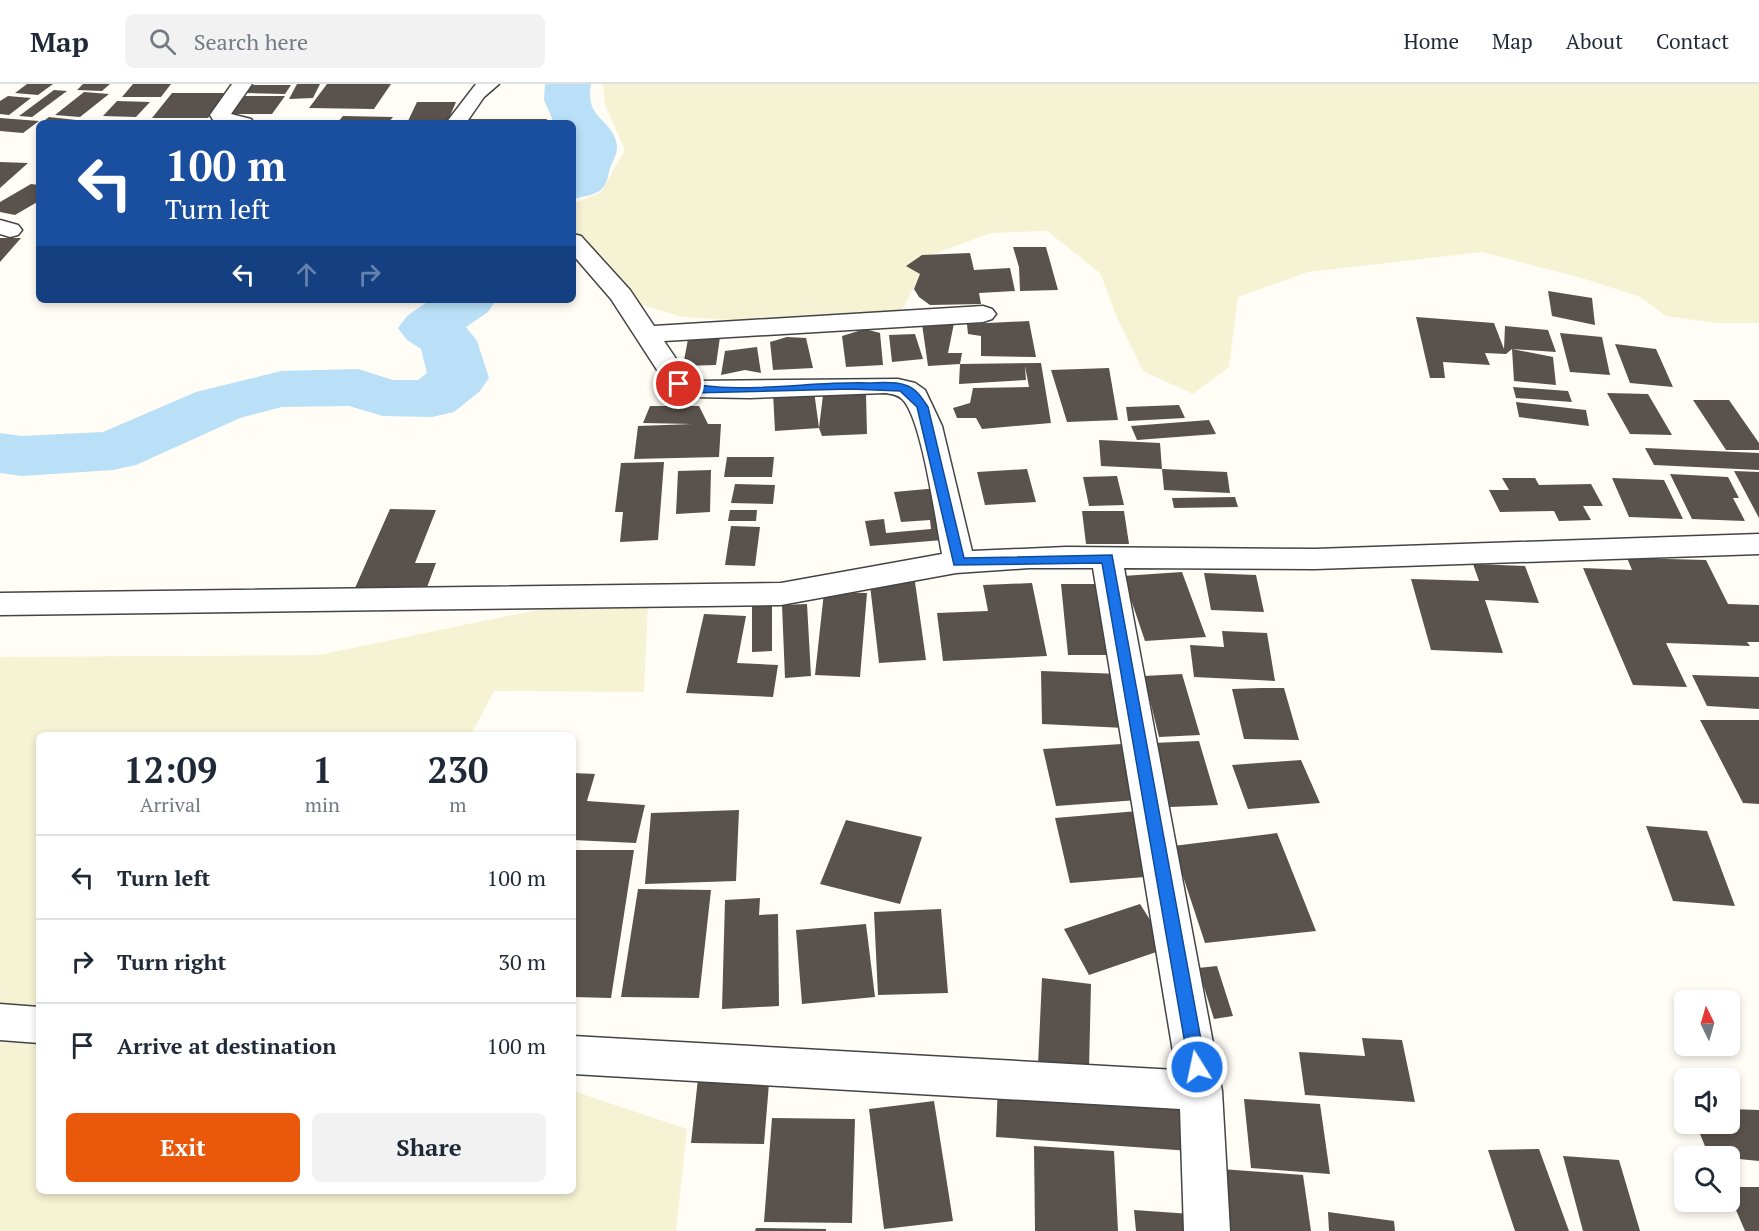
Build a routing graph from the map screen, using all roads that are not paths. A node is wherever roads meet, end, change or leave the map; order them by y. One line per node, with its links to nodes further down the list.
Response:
1 (215, 84): 3 (street)
2 (489, 84): 5 (street)
3 (241, 85): 4 (street)
4 (232, 120)
5 (458, 120)
6 (576, 244): 8 (street)
7 (983, 314): 8 (street)
8 (647, 334): 11 (street)
9 (1759, 544): 10 (street)
10 (1107, 558): 11 (street); 16 (street)
11 (958, 562): 12 (street)
12 (0, 604)
13 (0, 1023): 14 (street)
14 (36, 1025)
15 (576, 1055): 16 (street)
16 (1201, 1090): 17 (street)
17 (1207, 1231)

